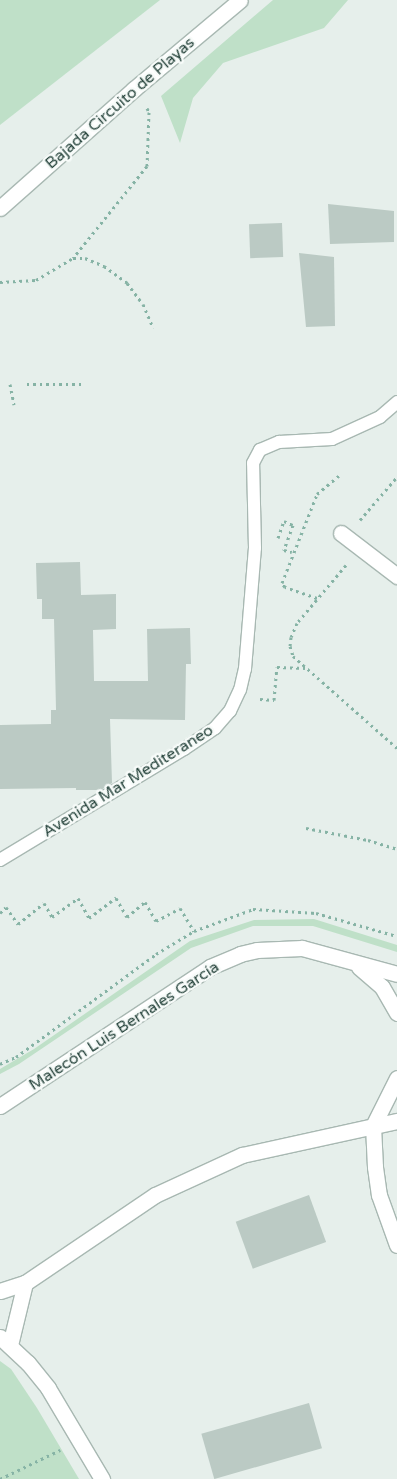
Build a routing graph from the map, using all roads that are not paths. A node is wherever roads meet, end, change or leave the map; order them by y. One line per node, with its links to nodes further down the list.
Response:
1 (240, 0): 2 (street, Bajada Circuito de Playas)
2 (0, 208)
3 (397, 402): 6 (lane, Avenida Mar Mediteraneo)
4 (341, 533): 5 (street)
5 (397, 576)
6 (0, 860)
7 (347, 960): 8 (street, Malecón Luis Bernales García); 9 (street); 11 (street, Malecón Luis Bernales García)
8 (397, 974)
9 (397, 1013)
10 (397, 1078): 13 (street)
11 (0, 1106)
12 (397, 1121): 13 (street)
13 (373, 1126): 14 (street); 15 (street)
14 (397, 1245)
15 (25, 1283): 16 (street); 17 (street)
16 (0, 1291)
17 (5, 1341): 18 (street)
18 (102, 1479)

